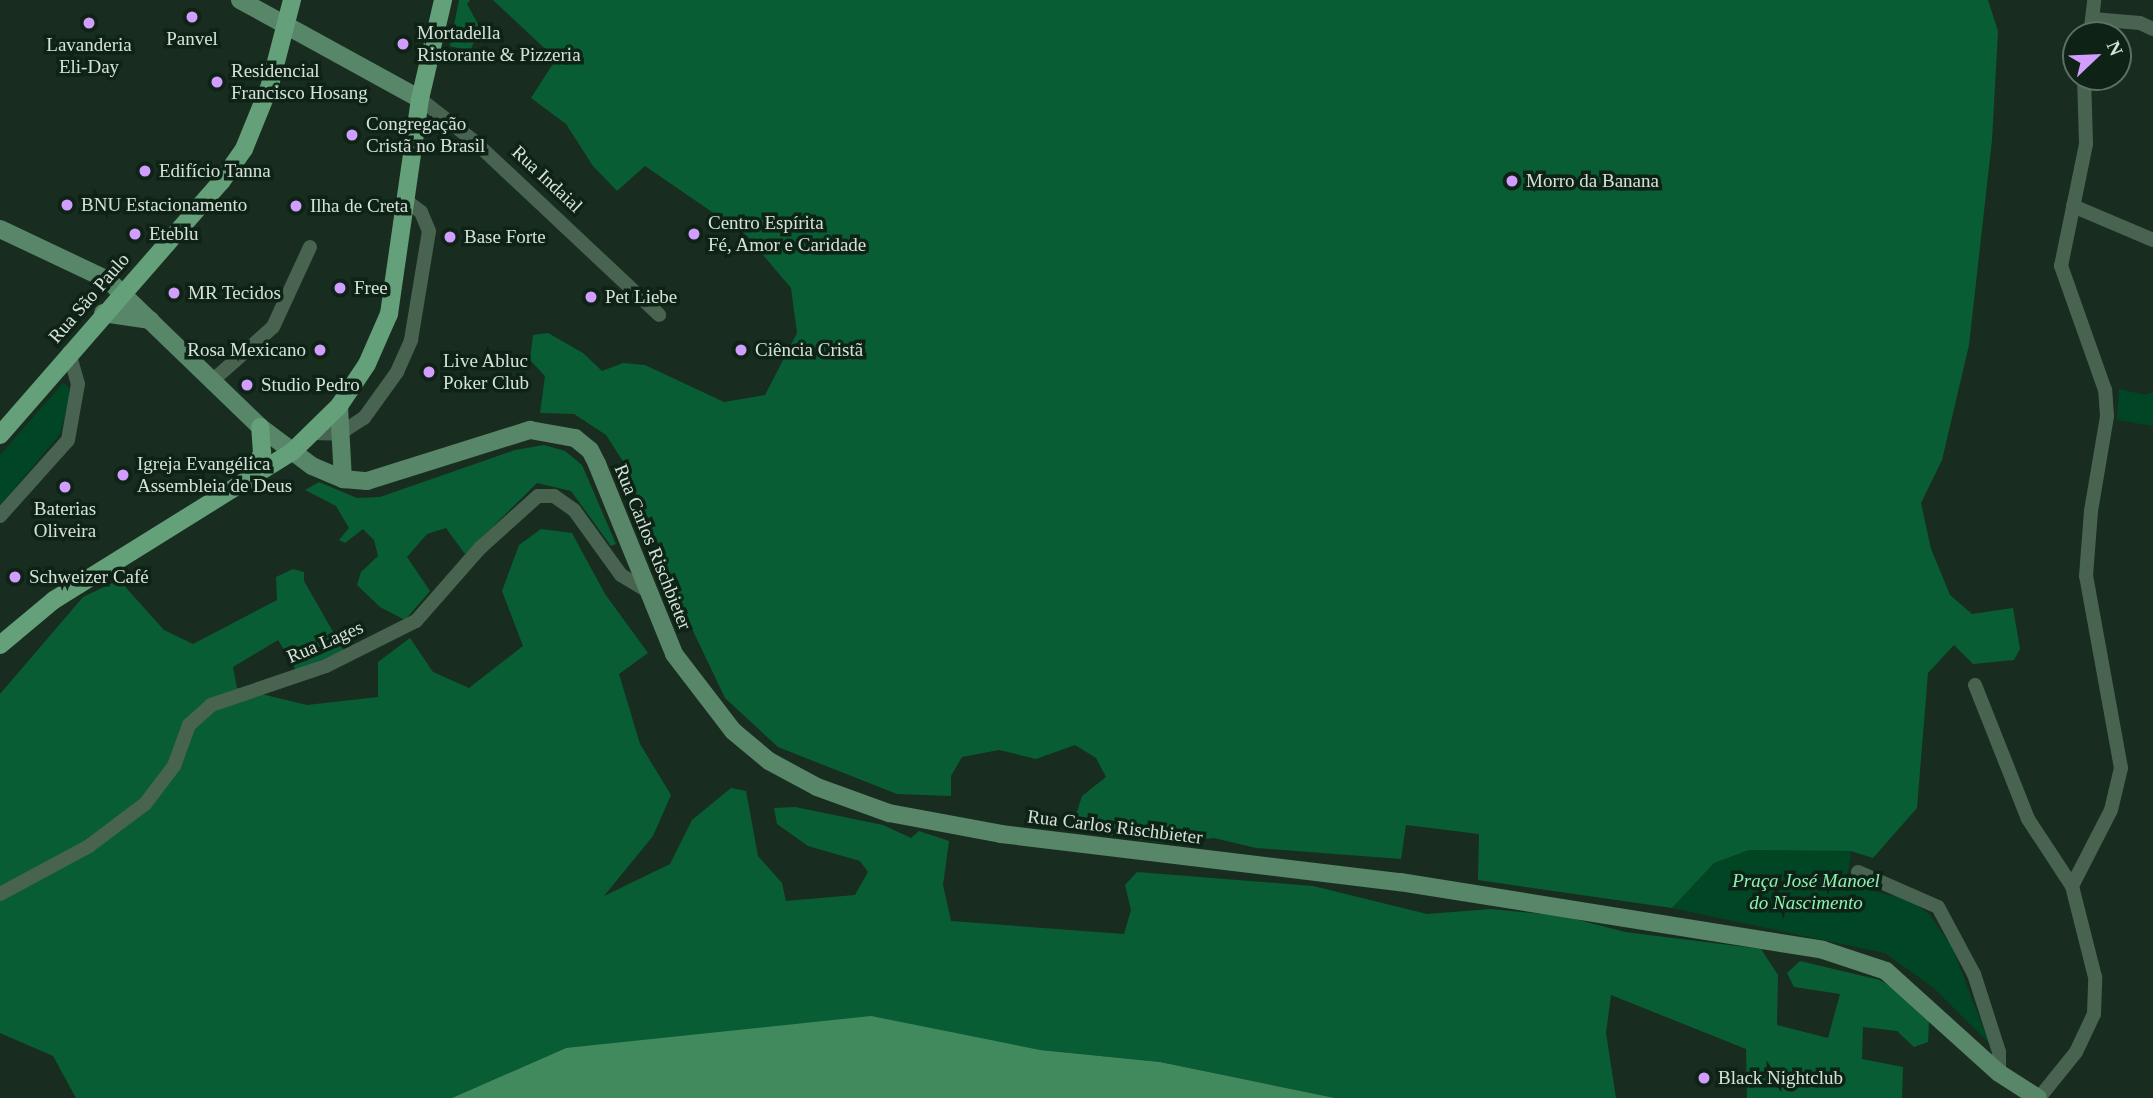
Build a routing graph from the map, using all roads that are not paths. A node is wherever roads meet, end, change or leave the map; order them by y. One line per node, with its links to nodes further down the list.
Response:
1 (240, 0): 6 (street, Rua Indaial)
2 (292, 0): 6 (main road, Rua São Paulo)
3 (443, 0): 9 (main road)
4 (2094, 0): 5 (street)
5 (2093, 19): 7 (street)
6 (286, 24): 9 (street, Rua Indaial); 15 (main road, Rua São Paulo)
7 (2153, 29)
8 (2084, 91): 11 (street)
9 (420, 99): 10 (main road); 17 (street, Rua Indaial)
10 (408, 202): 21 (main road); 24 (street)
11 (2073, 206): 13 (street); 34 (street)
12 (0, 229): 15 (street, Rua Carlos Rischbieter)
13 (2153, 240)
14 (310, 247): 20 (street)
15 (122, 291): 16 (main road, Rua São Paulo); 18 (street, Rua Carlos Rischbieter)
16 (103, 313): 18 (street); 19 (main road, Rua São Paulo)
17 (659, 316)
18 (150, 320): 20 (street, Rua Carlos Rischbieter)
19 (69, 352): 25 (main road, Rua São Paulo); 29 (street)
20 (212, 382): 22 (street, Rua Carlos Rischbieter)
21 (339, 406): 23 (main road); 24 (street)
22 (260, 427): 26 (street, Rua Carlos Rischbieter); 28 (main road)
23 (314, 433): 24 (street); 26 (main road)
24 (339, 434): 27 (street)
25 (0, 435)
26 (293, 452): 27 (street, Rua Carlos Rischbieter); 28 (main road)
27 (343, 479): 30 (street, Rua Carlos Rischbieter)
28 (250, 480): 31 (main road)
29 (0, 516)
30 (650, 593): 35 (street, Rua Lages); 36 (street, Rua Carlos Rischbieter)
31 (0, 645)
32 (1975, 685): 34 (street)
33 (1858, 872): 36 (street)
34 (2072, 886): 37 (street)
35 (0, 894)
36 (1999, 1073): 37 (street, Rua Carlos Rischbieter)
37 (2038, 1098)

